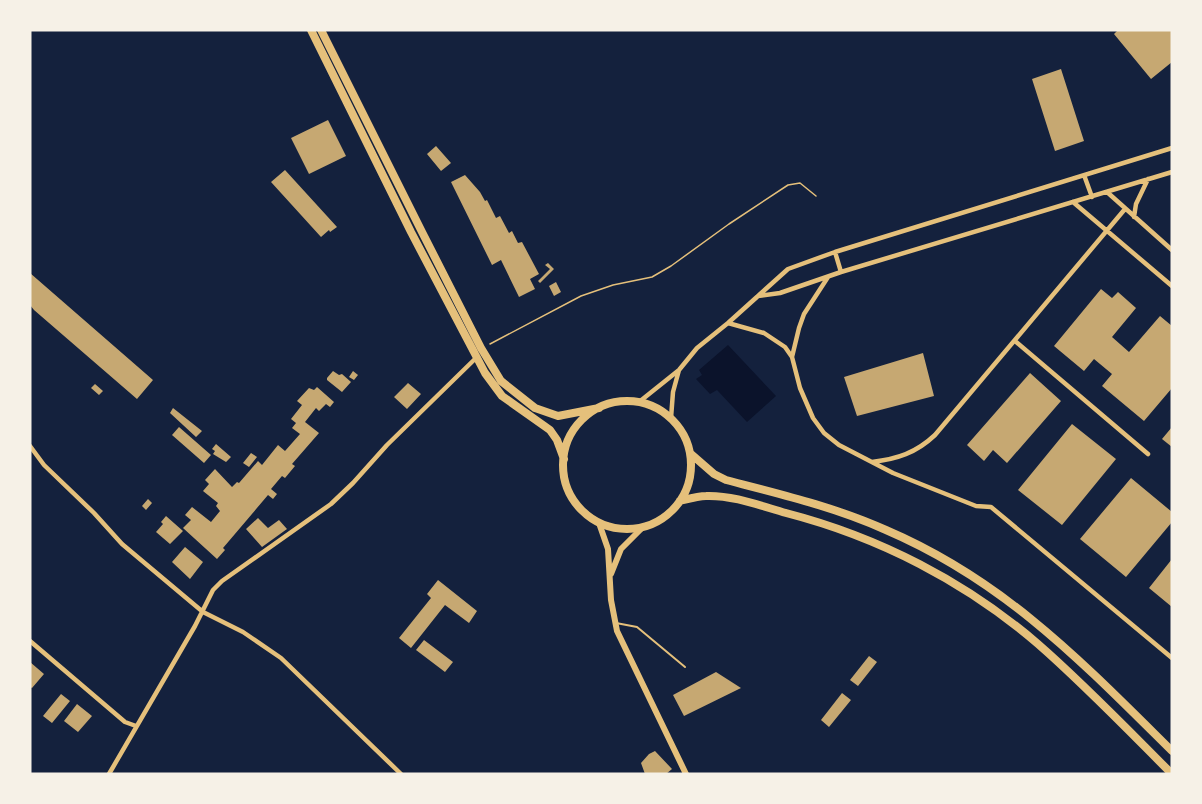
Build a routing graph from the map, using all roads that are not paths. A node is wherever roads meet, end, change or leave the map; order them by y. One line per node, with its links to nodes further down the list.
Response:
1 (311, 30): 21 (main road)
2 (321, 30): 25 (main road)
3 (1172, 148): 5 (street)
4 (1172, 172): 6 (street)
5 (1084, 175): 8 (street); 14 (street)
6 (1148, 180): 7 (street); 11 (street)
7 (1107, 192): 8 (street); 10 (street)
8 (1092, 197): 9 (street)
9 (1074, 202): 12 (street); 15 (street)
10 (1125, 209): 11 (street); 12 (street)
11 (1134, 217): 13 (street)
12 (1107, 231): 17 (street); 20 (street)
13 (1172, 250)
14 (835, 252): 15 (street); 18 (street)
15 (841, 272): 16 (street)
16 (828, 276): 18 (street); 22 (street)
17 (1172, 286)
18 (758, 296): 19 (street)
19 (728, 323): 22 (street); 23 (street)
20 (1015, 341): 29 (street); 31 (street)
21 (477, 357): 30 (main road); 36 (street)
22 (792, 357): 31 (street)
23 (679, 370): 24 (street); 26 (street)
24 (639, 402): 25 (main road); 26 (main road)
25 (598, 408): 30 (main road)
26 (671, 418): 28 (main road)
27 (30, 446): 36 (street)
28 (691, 454): 32 (main road); 42 (main road)
29 (1148, 454)
30 (564, 459): 33 (main road)
31 (872, 462): 39 (street)
32 (680, 501): 34 (main road); 46 (main road)
33 (599, 523): 34 (main road); 35 (street)
34 (644, 527): 35 (street)
35 (610, 575): 37 (street)
36 (203, 612): 41 (street); 44 (street)
37 (616, 623): 40 (lane); 45 (street)
38 (30, 641): 41 (street)
39 (1172, 658)
40 (685, 667)
41 (136, 726): 43 (street)
42 (1172, 751)
43 (109, 774)
44 (401, 774)
45 (686, 774)
46 (1172, 774)

